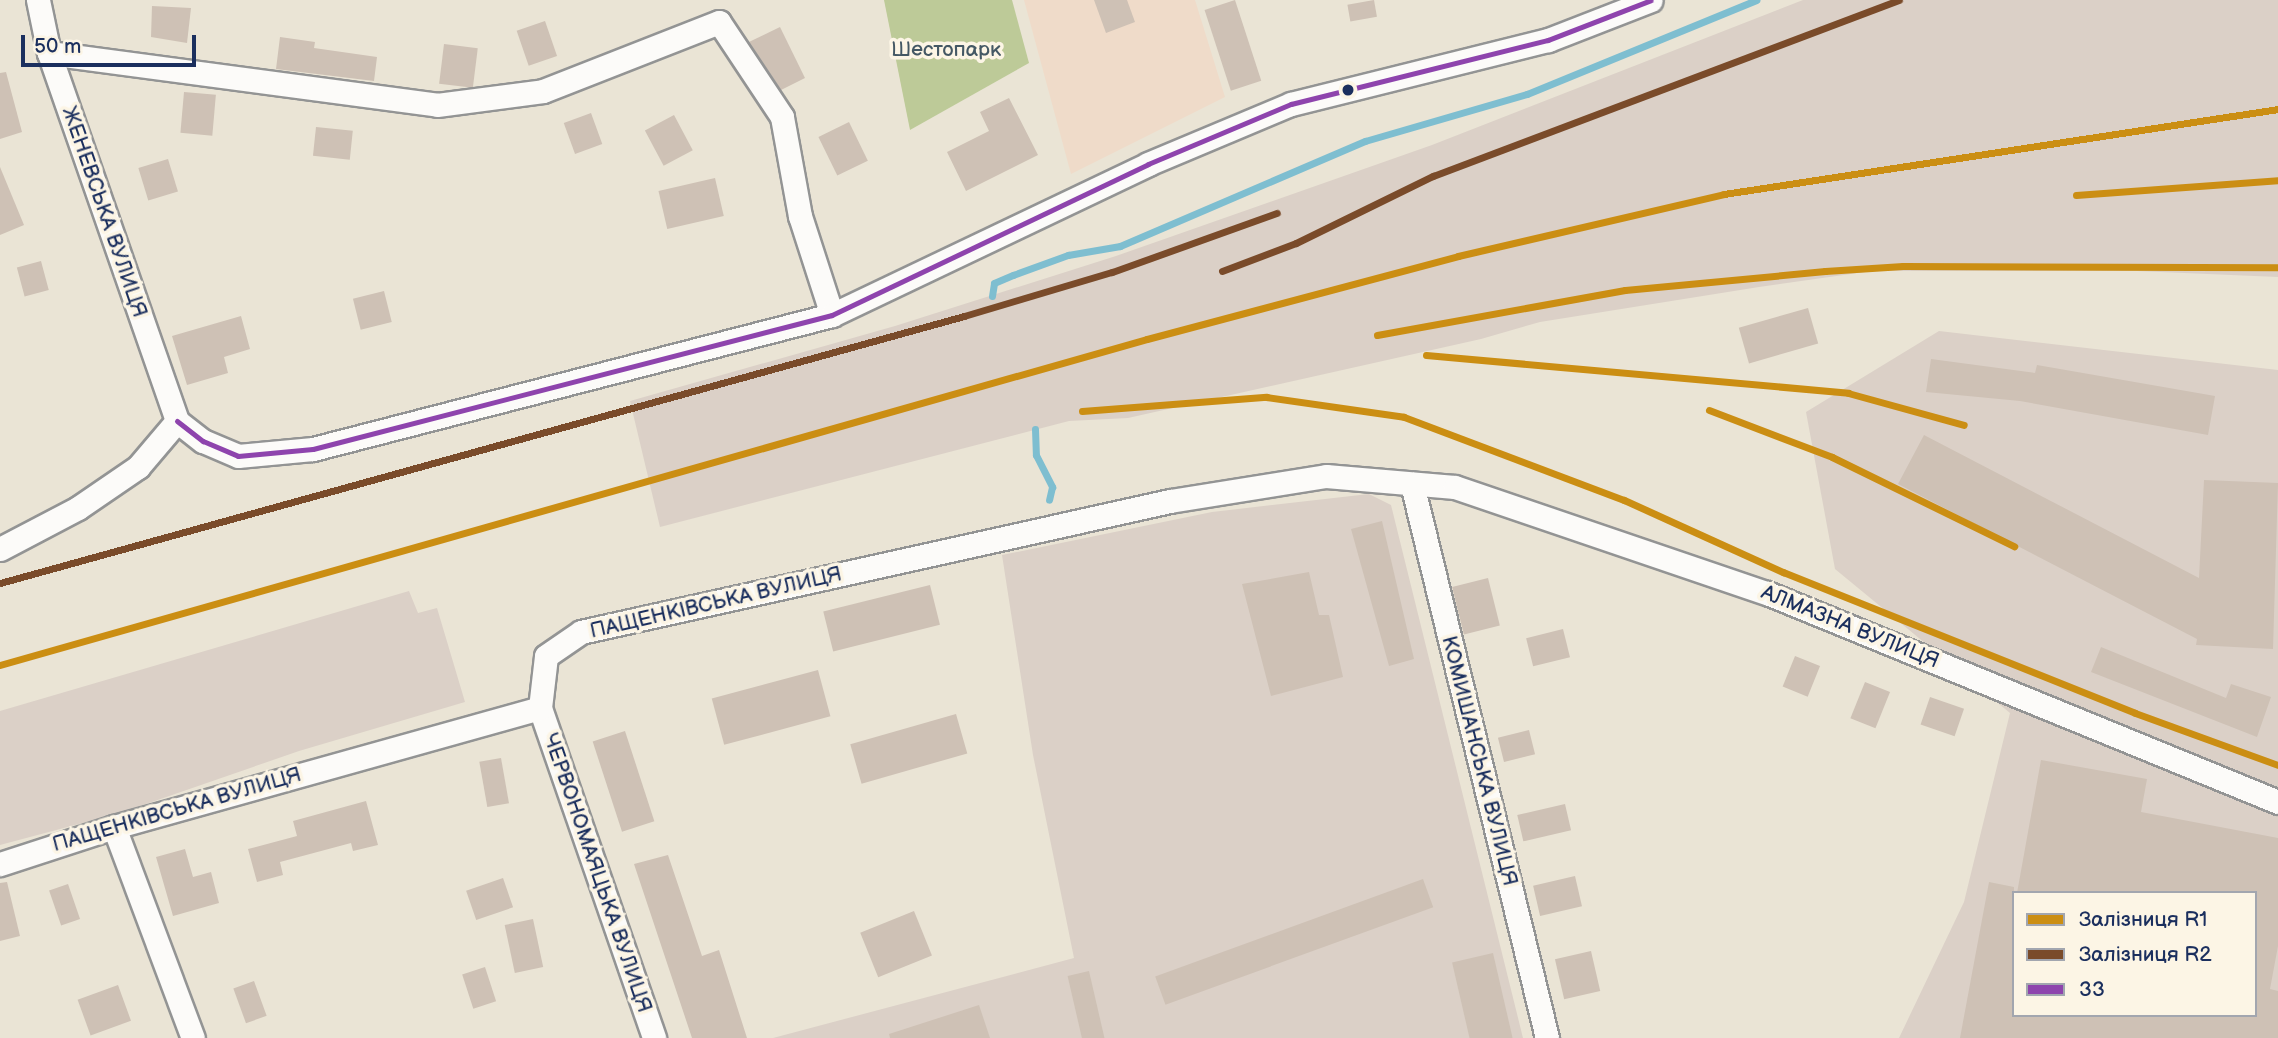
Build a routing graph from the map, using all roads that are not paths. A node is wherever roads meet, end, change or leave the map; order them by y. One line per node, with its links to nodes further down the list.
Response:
1 (38, 0): 3 (street, ЖЕНЕВСЬКА ВУЛИЦЯ)
2 (1651, 0): 4 (street)
3 (49, 52): 4 (street); 5 (street, ЖЕНЕВСЬКА ВУЛИЦЯ)
4 (832, 315): 5 (street)
5 (177, 421): 7 (street)
6 (1412, 484): 8 (street, ПАЩЕНКІВСЬКА ВУЛИЦЯ); 9 (street, АЛМАЗНА ВУЛИЦЯ); 14 (street, КОМИШАНСЬКА ВУЛИЦЯ)
7 (0, 549)
8 (540, 708): 10 (street, ПАЩЕНКІВСЬКА ВУЛИЦЯ); 13 (street, ЧЕРВОНОМАЯЦЬКА ВУЛИЦЯ)
9 (2278, 802)
10 (114, 827): 11 (street, ПАЩЕНКІВСЬКА ВУЛИЦЯ); 12 (street)
11 (0, 864)
12 (193, 1038)
13 (654, 1038)
14 (1547, 1038)

